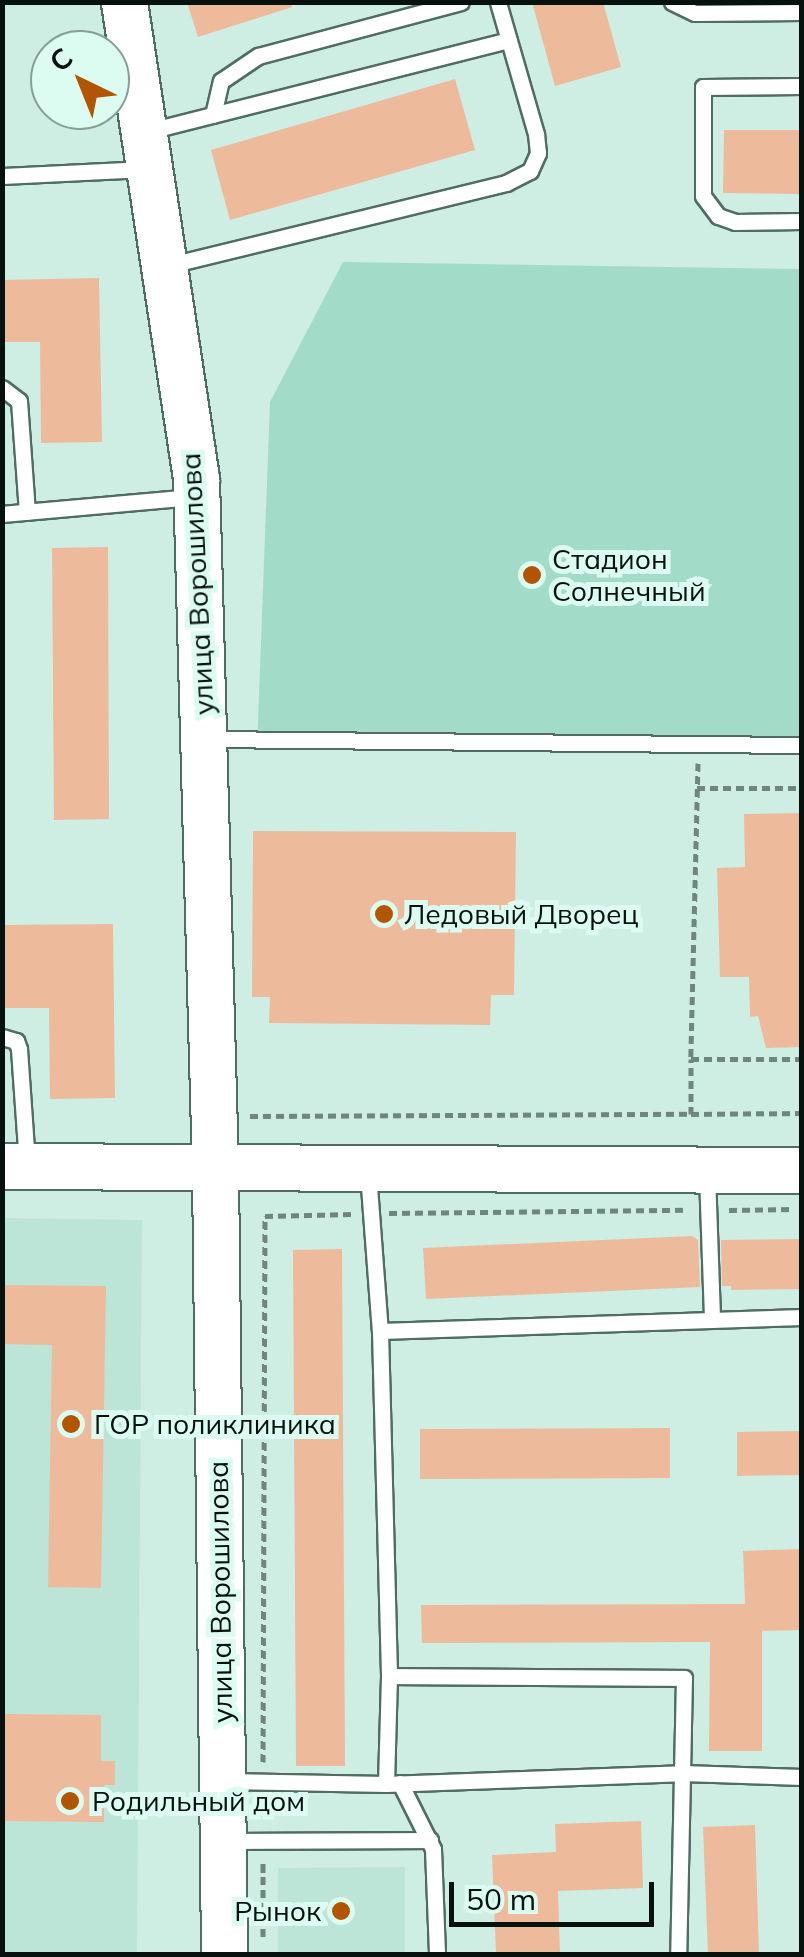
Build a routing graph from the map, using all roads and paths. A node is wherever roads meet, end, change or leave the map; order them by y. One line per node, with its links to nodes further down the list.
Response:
1 (124, 2): 9 (main road, улица Ворошилова)
2 (460, 2): 8 (lane)
3 (498, 2): 6 (lane)
4 (672, 2): 5 (lane)
5 (802, 12)
6 (509, 40): 8 (lane); 12 (lane)
7 (802, 86): 11 (lane)
8 (213, 114): 9 (lane)
9 (148, 150): 10 (lane); 12 (main road, улица Ворошилова)
10 (2, 176)
11 (802, 221)
12 (166, 266): 14 (main road, улица Ворошилова)
13 (2, 388): 15 (lane)
14 (196, 496): 15 (lane); 17 (main road, улица Ворошилова)
15 (27, 512): 16 (lane)
16 (2, 514)
17 (204, 738): 18 (lane); 25 (main road, улица Ворошилова)
18 (802, 745)
19 (802, 788): 22 (path)
20 (2, 1037): 26 (lane)
21 (802, 1058): 22 (path)
22 (691, 1059): 24 (path)
23 (802, 1113): 24 (path)
24 (692, 1114): 25 (path)
25 (214, 1116): 27 (main road, улица Ворошилова)
26 (15, 1166): 27 (main road)
27 (216, 1170): 28 (main road); 37 (main road, улица Ворошилова)
28 (368, 1170): 29 (main road); 33 (lane)
29 (707, 1170): 30 (main road); 32 (lane)
30 (802, 1170)
31 (802, 1316): 32 (lane)
32 (712, 1320): 33 (lane)
33 (380, 1331): 34 (lane)
34 (389, 1676): 35 (lane); 38 (lane)
35 (681, 1773): 36 (lane); 38 (lane); 43 (lane)
36 (802, 1776)
37 (222, 1782): 38 (lane); 40 (main road, улица Ворошилова)
38 (393, 1784): 39 (lane)
39 (430, 1840): 40 (lane); 42 (lane)
40 (223, 1841): 41 (main road, улица Ворошилова)
41 (224, 1954)
42 (436, 1954)
43 (678, 1954)

